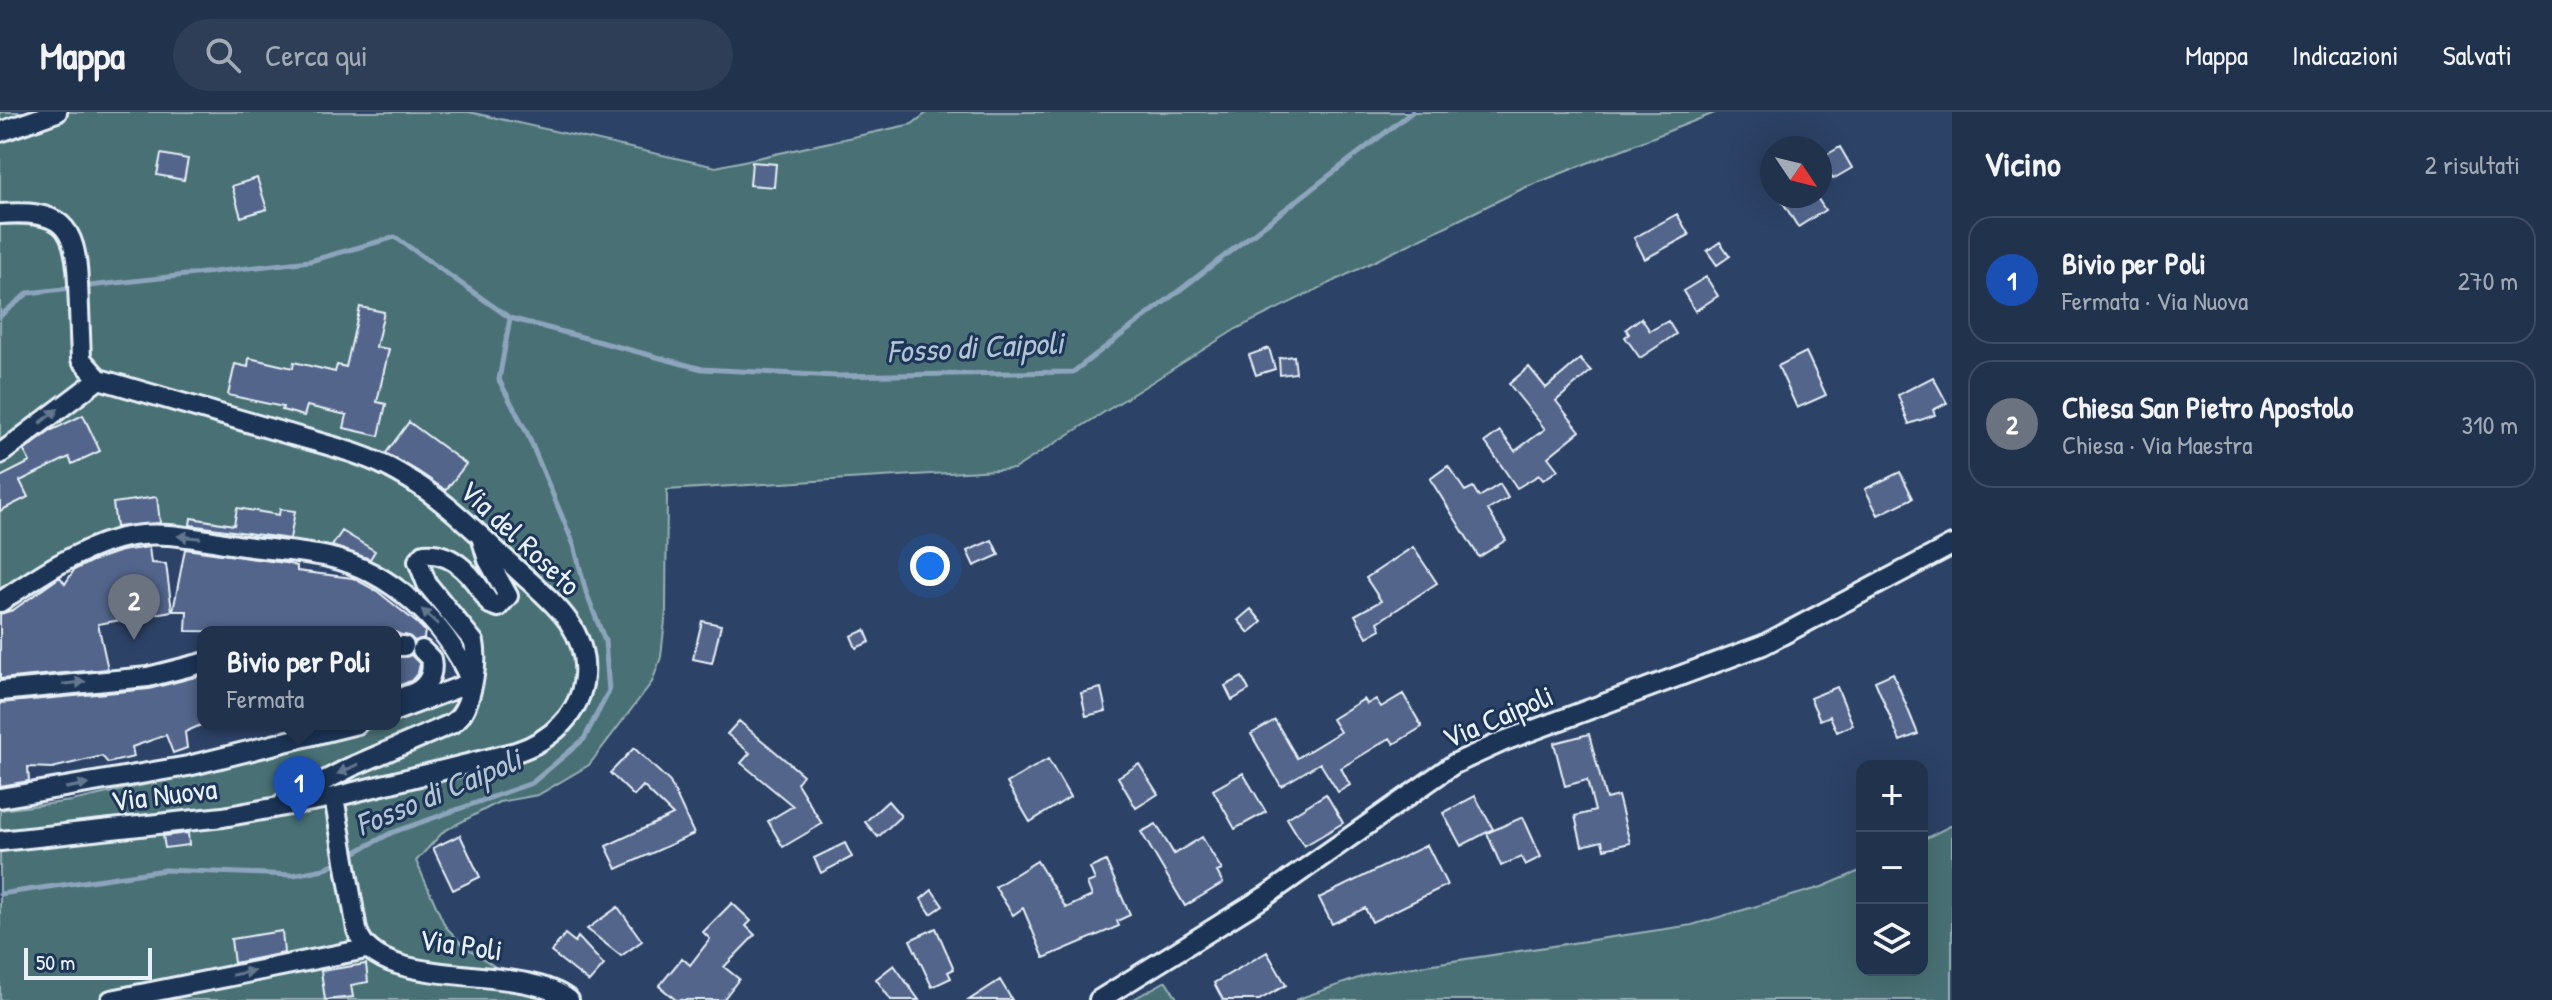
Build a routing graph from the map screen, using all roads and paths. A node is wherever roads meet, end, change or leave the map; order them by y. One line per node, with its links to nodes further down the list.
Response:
1 (57, 112): 2 (street)
2 (0, 132)
3 (0, 214): 4 (street)
4 (99, 379): 5 (street, one-way to 4); 6 (street, Via del Roseto)
5 (0, 454)
6 (481, 537): 11 (street); 16 (street, Via del Roseto)
7 (1952, 545): 23 (street, Via Caipoli)
8 (0, 602): 11 (street, one-way to 8)
9 (407, 647): 13 (street)
10 (197, 665): 12 (street, one-way to 10)
11 (470, 683): 14 (street); 18 (street, one-way to 18)
12 (0, 691)
13 (401, 697)
14 (401, 709)
15 (333, 730): 17 (street, one-way to 15)
16 (334, 797): 18 (street, Via Nuova); 20 (street)
17 (0, 798)
18 (273, 808): 19 (street, Via Nuova)
19 (0, 841)
20 (366, 949): 21 (street, one-way to 20); 22 (street, Via Poli)
21 (111, 1000)
22 (569, 1000)
23 (1099, 1000)

